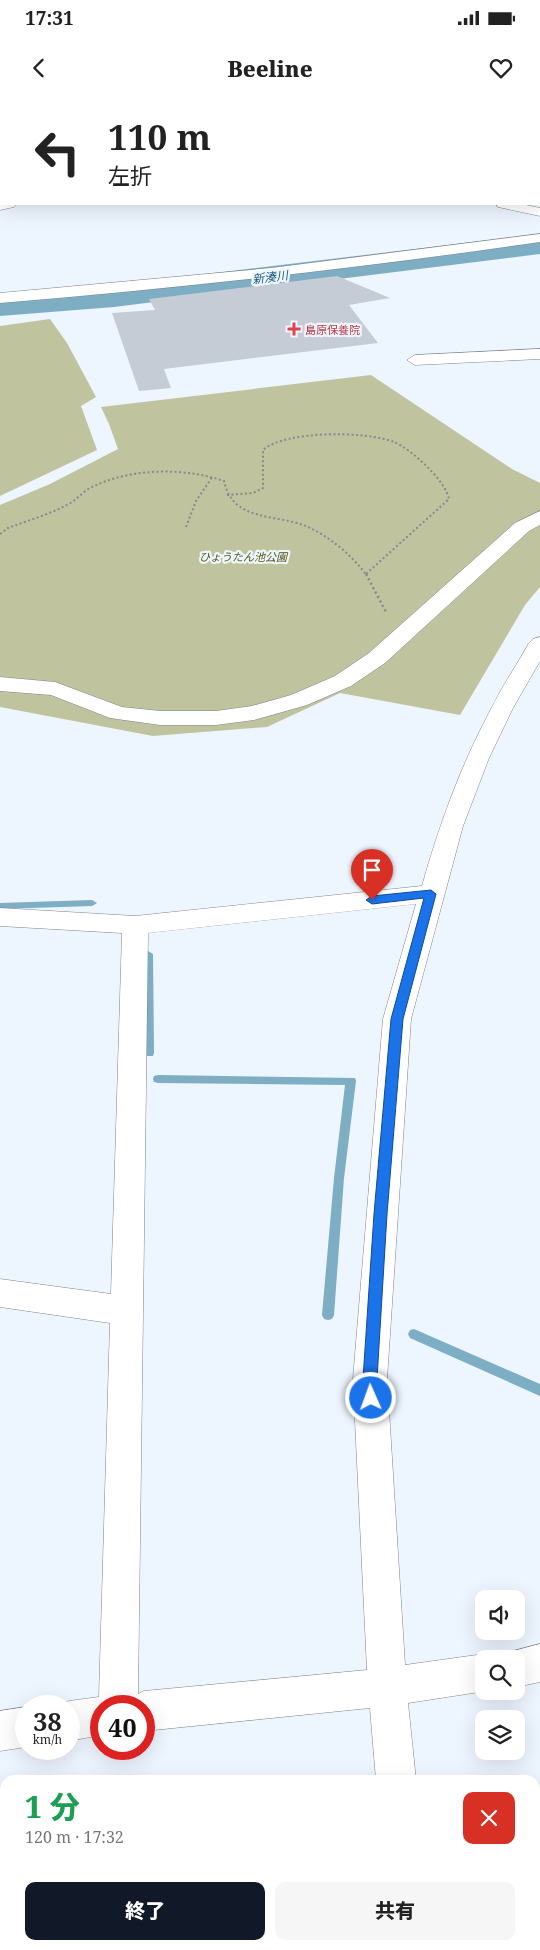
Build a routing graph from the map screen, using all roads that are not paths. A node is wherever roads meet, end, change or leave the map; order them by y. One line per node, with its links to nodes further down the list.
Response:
1 (508, 205): 2 (street)
2 (540, 212)
3 (540, 238): 4 (street)
4 (0, 298)
5 (540, 354): 6 (street)
6 (415, 360)
7 (540, 517): 9 (street)
8 (540, 643): 10 (street)
9 (0, 684)
10 (431, 894): 12 (street); 18 (street)
11 (0, 917): 12 (street)
12 (135, 925): 14 (street)
13 (0, 1293): 14 (street)
14 (127, 1311): 19 (street)
15 (540, 1663): 16 (street)
16 (525, 1666)
17 (475, 1674): 18 (street)
18 (387, 1688): 20 (street); 23 (street)
19 (118, 1695)
20 (155, 1710)
21 (15, 1729): 22 (street)
22 (0, 1731)
23 (396, 1775)

